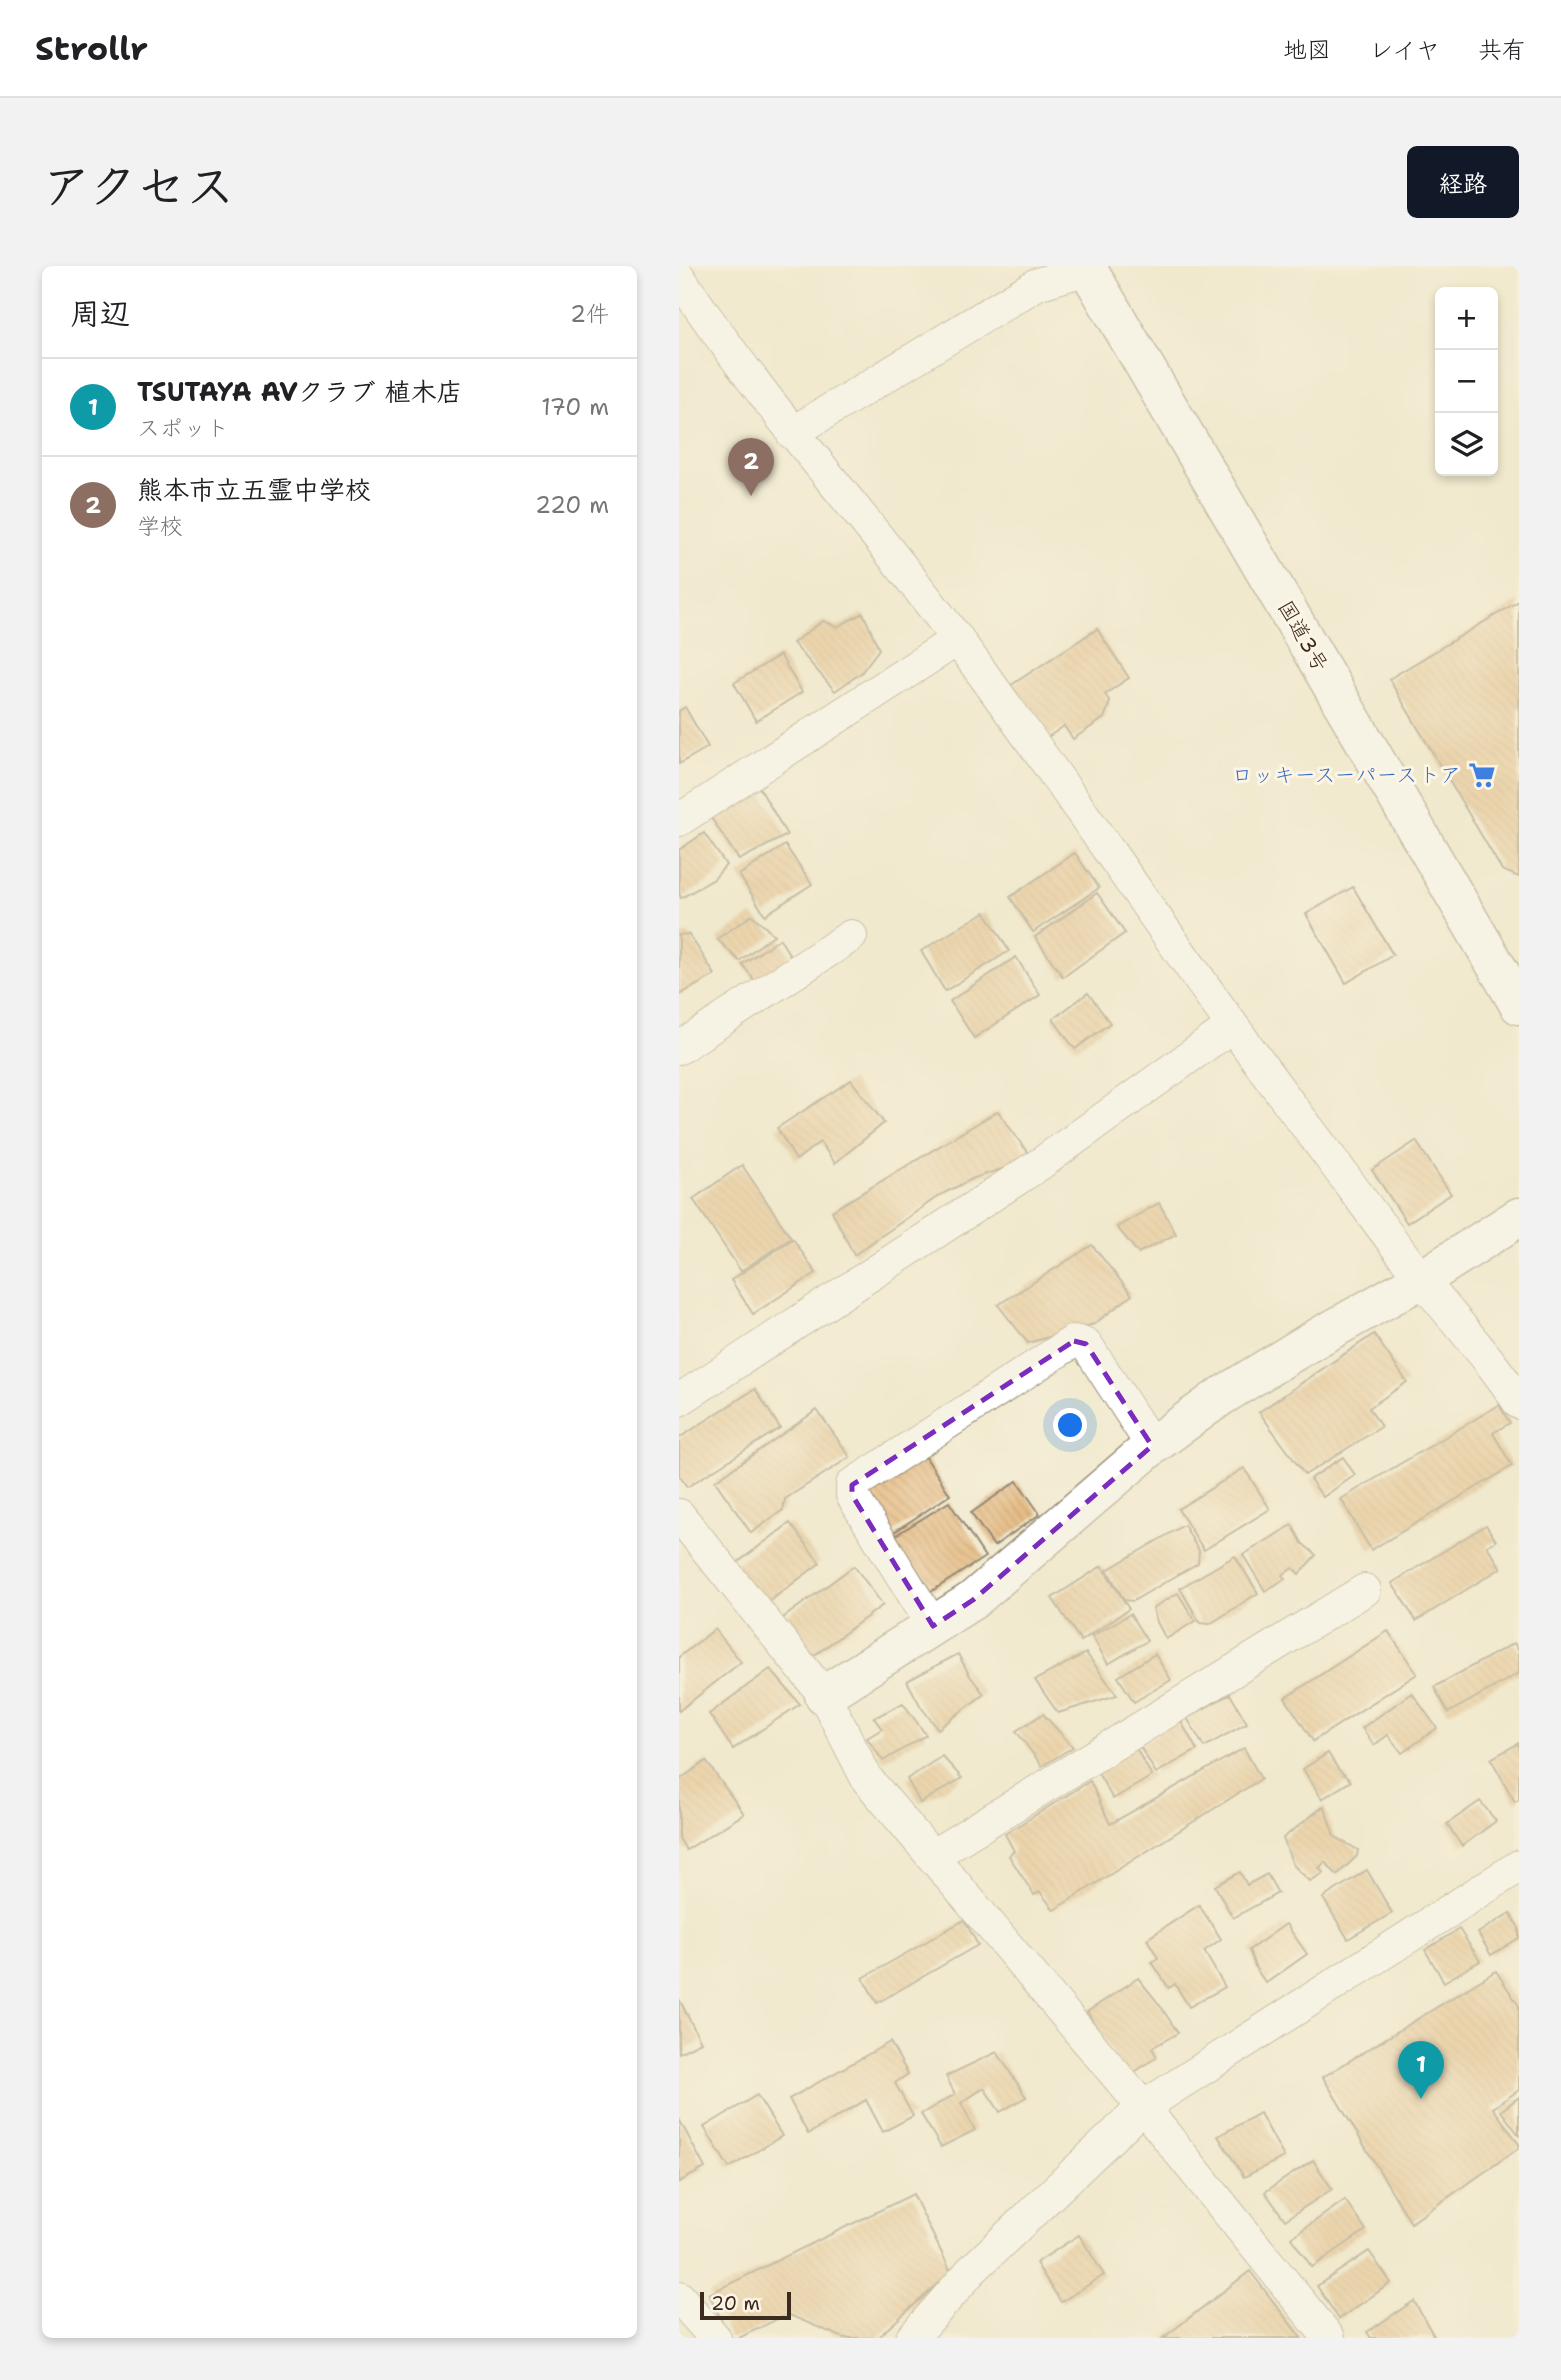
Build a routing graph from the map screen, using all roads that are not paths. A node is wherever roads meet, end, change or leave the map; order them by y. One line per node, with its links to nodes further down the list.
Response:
1 (1087, 267): 3 (street); 7 (main road, 国道3号)
2 (679, 277): 3 (street)
3 (792, 433): 4 (street)
4 (958, 639): 5 (street); 8 (street)
5 (679, 820)
6 (851, 936): 9 (street)
7 (1519, 1005)
8 (1231, 1027): 11 (street); 12 (street)
9 (679, 1048)
10 (1519, 1217): 11 (main road)
11 (1422, 1279): 13 (street); 14 (main road)
12 (679, 1400)
13 (1519, 1403)
14 (1153, 1446): 17 (main road); 17 (street)
15 (679, 1515): 18 (street)
16 (1365, 1590): 19 (street)
17 (933, 1626): 18 (main road)
18 (824, 1695): 19 (street)
19 (932, 1856): 21 (street)
20 (1519, 1866): 21 (street)
21 (1143, 2107): 24 (street); 25 (street)
22 (679, 2297): 23 (street)
23 (715, 2338)
24 (912, 2338)
25 (1329, 2338)

